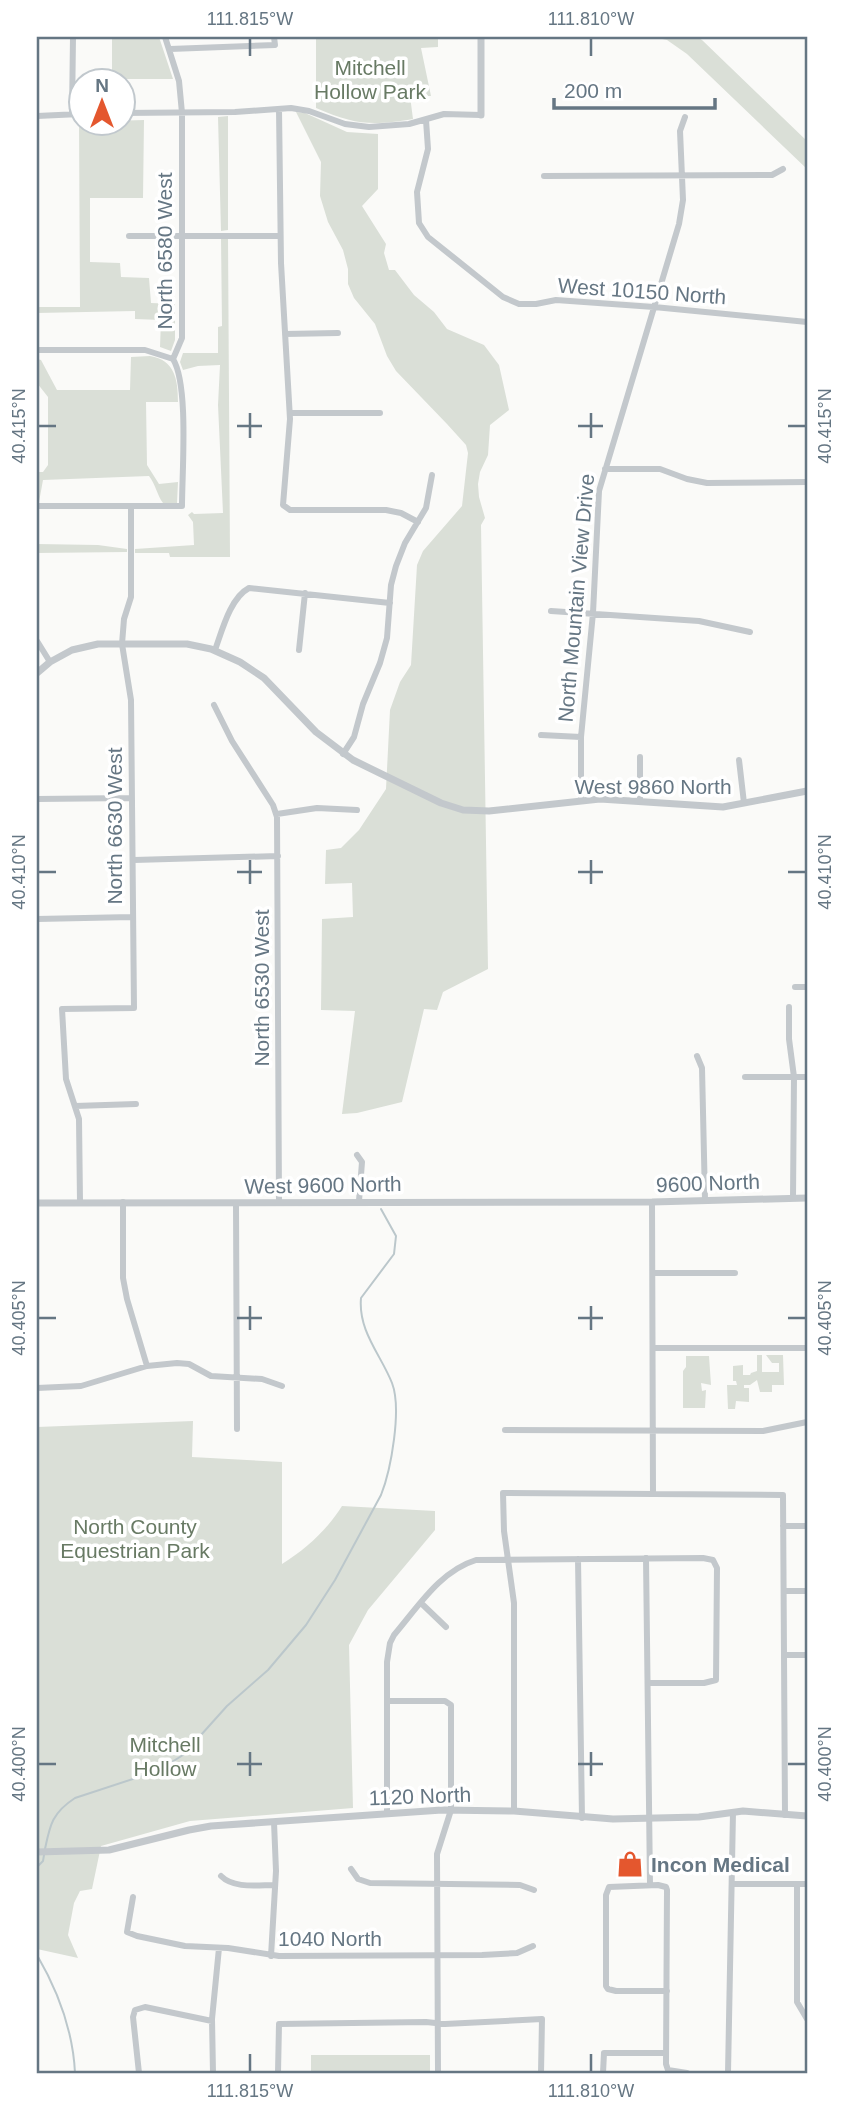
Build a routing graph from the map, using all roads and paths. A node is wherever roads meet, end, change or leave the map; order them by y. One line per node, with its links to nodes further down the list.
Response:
1 (73, 37): 6 (street)
2 (165, 37): 5 (street, North 6580 West)
3 (274, 37): 5 (street)
4 (481, 37): 11 (street)
5 (170, 49): 9 (street, North 6580 West)
6 (73, 66)
7 (279, 109): 9 (street); 14 (street); 20 (street)
8 (136, 113): 9 (street)
9 (182, 113): 19 (street, North 6580 West)
10 (66, 114): 12 (street)
11 (481, 115): 14 (street)
12 (37, 116)
13 (685, 117): 16 (street, North Mountain View Drive)
14 (426, 120): 21 (street, West 10150 North)
15 (783, 169): 16 (street)
16 (682, 175): 17 (street); 21 (street, North Mountain View Drive)
17 (544, 176)
18 (129, 236): 19 (street)
19 (181, 236): 20 (street); 26 (street, North 6580 West)
20 (280, 236): 24 (street)
21 (654, 307): 22 (street, West 10150 North); 29 (street, North Mountain View Drive)
22 (807, 322)
23 (338, 333): 24 (street)
24 (285, 334): 27 (street)
25 (37, 350): 26 (street)
26 (173, 359): 33 (street, North 6580 West)
27 (290, 413): 28 (street); 34 (street)
28 (380, 413)
29 (605, 469): 31 (street); 38 (street, North Mountain View Drive)
30 (432, 475): 34 (street)
31 (807, 482)
32 (37, 506): 33 (street)
33 (131, 507): 41 (street, North 6630 West)
34 (418, 522): 36 (street)
35 (305, 593): 36 (street); 42 (street); 43 (street)
36 (390, 603): 49 (street)
37 (551, 611): 38 (street)
38 (593, 613): 39 (street); 48 (street, North Mountain View Drive)
39 (750, 632)
40 (37, 641): 44 (street)
41 (122, 644): 42 (street, West 9860 North); 44 (street, West 9860 North); 53 (street, North 6630 West)
42 (215, 650): 49 (street, West 9860 North)
43 (299, 650)
44 (50, 662): 45 (street, West 9860 North)
45 (37, 673)
46 (214, 705): 59 (street, North 6530 West)
47 (541, 735): 48 (street)
48 (581, 737): 55 (street, North Mountain View Drive)
49 (343, 754): 55 (street, West 9860 North)
50 (640, 757): 56 (street)
51 (738, 760): 57 (street)
52 (807, 791): 57 (street, West 9860 North)
53 (131, 798): 54 (street); 61 (street, North 6630 West)
54 (37, 799)
55 (582, 801): 56 (street, West 9860 North)
56 (640, 802): 57 (street, West 9860 North)
57 (744, 803)
58 (357, 810): 59 (street)
59 (277, 814): 60 (street, North 6530 West)
60 (278, 856): 61 (street); 83 (street, North 6530 West)
61 (134, 860): 62 (street, North 6630 West)
62 (132, 917): 63 (street); 72 (street, North 6630 West)
63 (37, 919)
64 (795, 987): 65 (street)
65 (807, 987)
66 (789, 1007): 69 (street)
67 (697, 1056): 76 (street)
68 (745, 1077): 69 (street)
69 (794, 1077): 70 (street); 74 (street)
70 (807, 1077)
71 (136, 1104): 72 (street)
72 (75, 1106): 78 (street)
73 (357, 1155): 77 (street)
74 (793, 1198): 75 (street, 9600 North); 76 (street, 9600 North)
75 (807, 1198)
76 (705, 1199): 81 (street, 9600 North)
77 (359, 1201): 80 (street, West 9600 North); 83 (street, West 9600 North)
78 (80, 1202): 79 (street, West 9600 North); 82 (street, West 9600 North)
79 (123, 1202): 84 (street, West 9600 North); 89 (street)
80 (609, 1202): 81 (street, 9600 North)
81 (653, 1202): 85 (street)
82 (37, 1203)
83 (279, 1203): 84 (street, West 9600 North)
84 (236, 1204): 90 (street)
85 (653, 1273): 86 (street); 87 (street)
86 (734, 1273)
87 (653, 1348): 88 (street); 96 (street)
88 (807, 1348)
89 (147, 1366): 90 (street); 92 (street)
90 (237, 1377): 91 (street); 94 (street)
91 (282, 1386)
92 (37, 1388)
93 (807, 1422): 96 (street)
94 (237, 1429)
95 (505, 1430): 96 (street)
96 (653, 1430): 97 (street)
97 (653, 1494): 98 (street); 102 (street)
98 (783, 1526): 99 (street); 103 (street)
99 (807, 1526)
100 (646, 1558): 101 (street); 109 (street); 109 (street)
101 (578, 1559): 102 (street); 117 (street)
102 (508, 1560): 105 (street); 112 (street)
103 (784, 1591): 104 (street); 107 (street)
104 (807, 1591)
105 (421, 1603): 106 (street); 110 (street)
106 (446, 1627)
107 (784, 1655): 108 (street); 115 (street)
108 (807, 1655)
109 (648, 1683): 118 (street)
110 (387, 1701): 111 (street); 114 (street)
111 (451, 1810): 112 (street, 1120 North); 114 (street, 1120 North); 127 (street)
112 (514, 1811): 117 (street, 1120 North)
113 (733, 1812): 115 (street, 1120 North); 118 (street, 1120 North); 123 (street)
114 (387, 1813): 119 (street, 1120 North)
115 (785, 1815): 116 (street, 1120 North)
116 (807, 1816)
117 (582, 1818): 118 (street, 1120 North)
118 (649, 1819): 128 (street)
119 (274, 1822): 120 (street, 1120 North); 126 (street)
120 (37, 1852)
121 (351, 1869): 127 (street)
122 (221, 1876): 126 (street)
123 (733, 1884): 124 (street); 147 (street)
124 (797, 1884): 125 (street); 136 (street)
125 (807, 1884)
126 (275, 1885): 134 (street)
127 (437, 1885): 129 (street); 133 (street)
128 (650, 1885): 135 (street); 135 (street)
129 (534, 1890)
130 (133, 1897): 132 (street, 1040 North)
131 (533, 1946): 133 (street, 1040 North)
132 (219, 1948): 134 (street, 1040 North); 137 (street)
133 (438, 1955): 134 (street, 1040 North); 138 (street)
134 (271, 1956)
135 (667, 1991): 139 (street)
136 (807, 2019)
137 (212, 2021): 140 (street); 141 (street)
138 (438, 2023): 142 (street); 143 (street); 144 (street)
139 (666, 2053): 145 (street); 146 (street)
140 (139, 2073)
141 (213, 2073)
142 (278, 2073)
143 (438, 2073)
144 (541, 2073)
145 (603, 2073)
146 (687, 2073)
147 (728, 2073)

